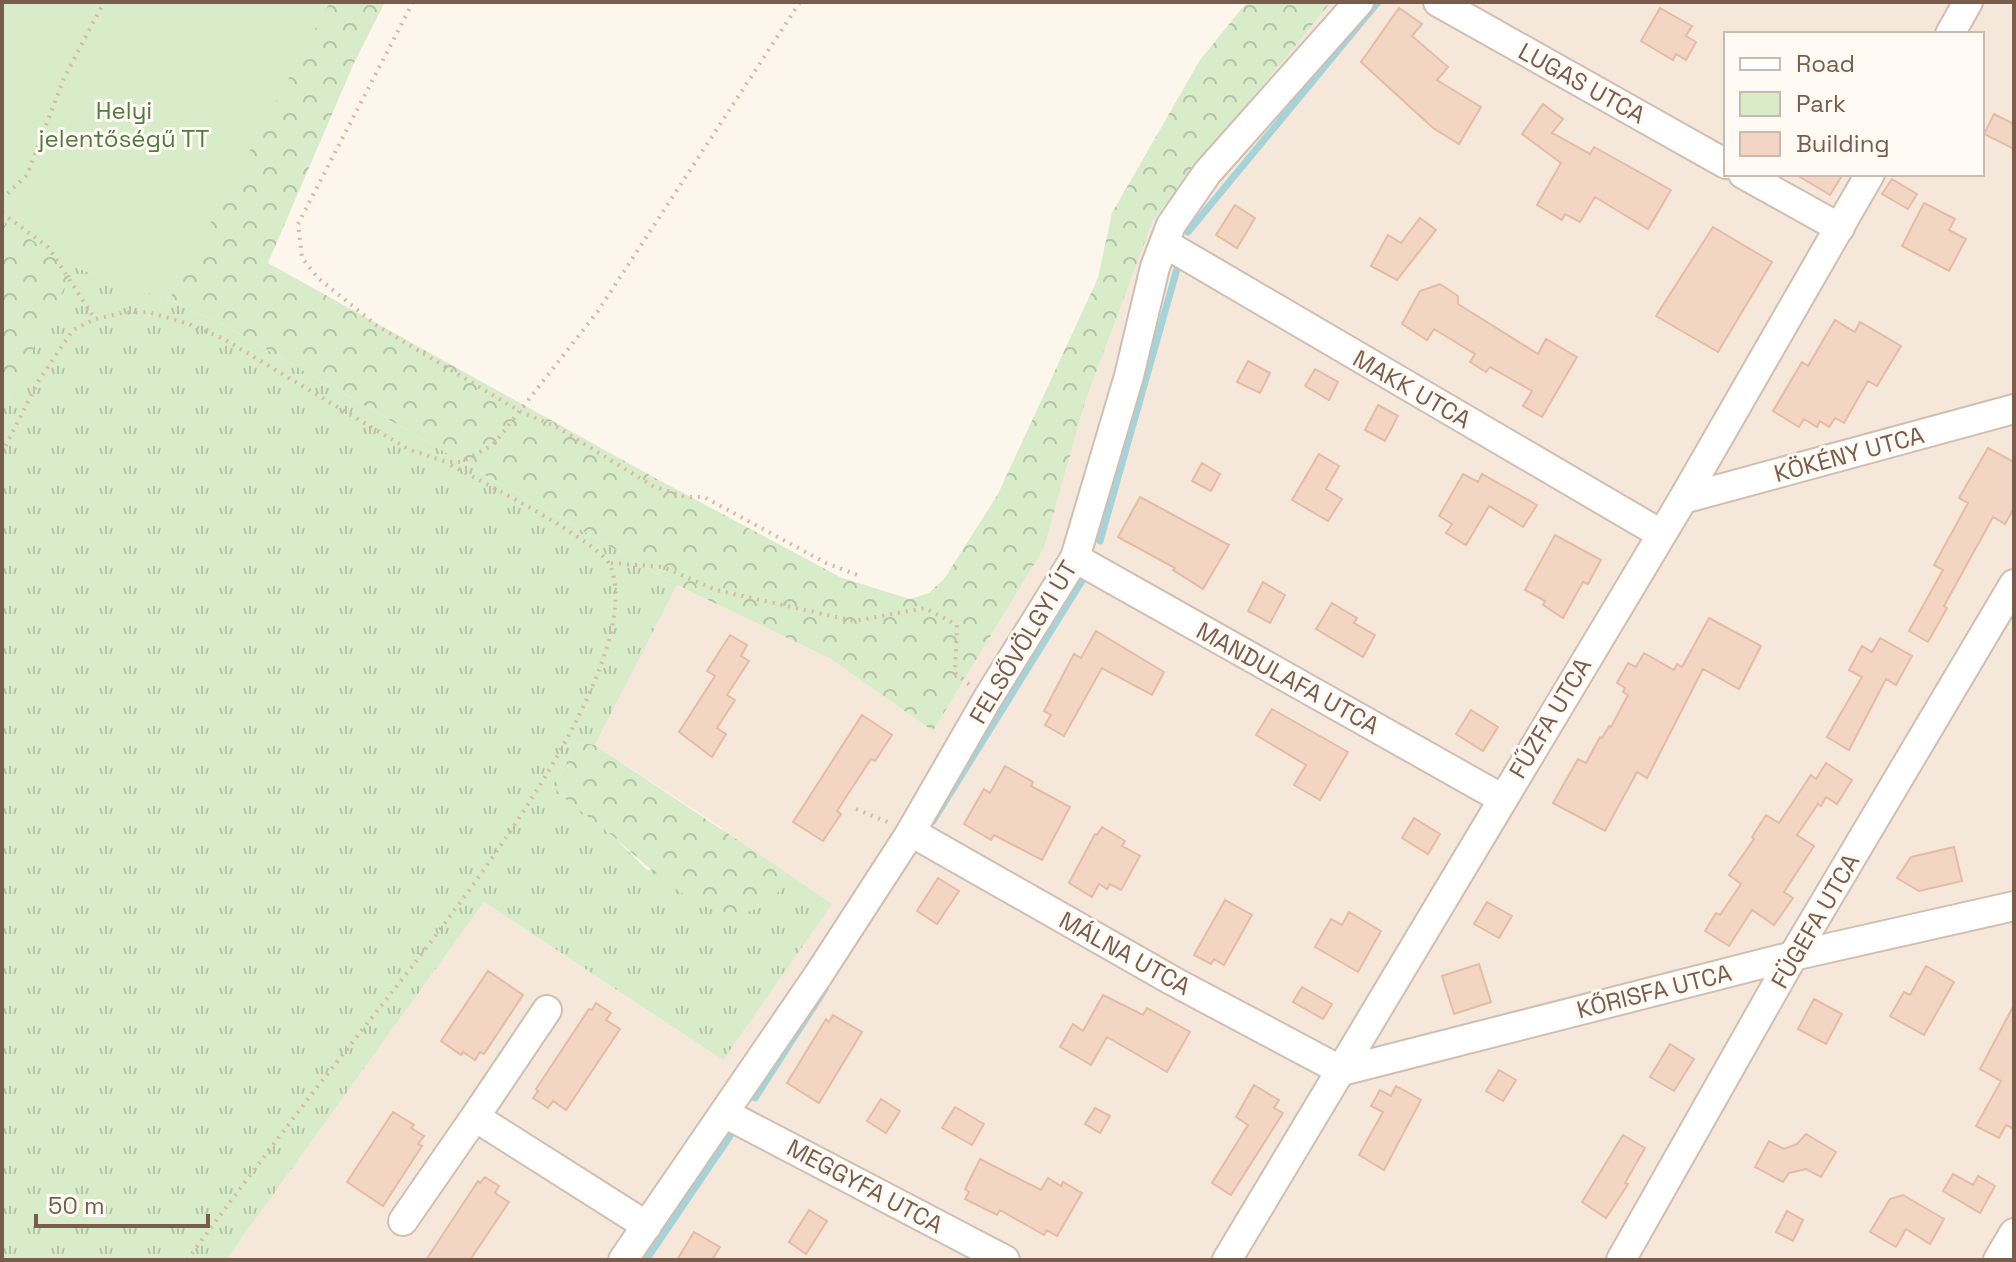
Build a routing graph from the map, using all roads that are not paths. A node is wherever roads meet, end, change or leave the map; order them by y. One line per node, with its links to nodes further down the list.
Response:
1 (1359, 2): 9 (street, FELSŐVÖLGYI ÚT)
2 (1438, 2): 5 (street, LUGAS UTCA)
3 (1968, 2): 4 (street)
4 (1951, 32)
5 (1724, 163)
6 (1747, 176): 8 (street)
7 (1869, 176): 8 (street, FŰZFA UTCA)
8 (1840, 228): 11 (street, FŰZFA UTCA)
9 (1164, 243): 12 (street, MAKK UTCA); 13 (street, FELSŐVÖLGYI ÚT)
10 (2014, 409): 11 (street, KÖKÉNY UTCA)
11 (1683, 499): 12 (street, FŰZFA UTCA)
12 (1661, 534): 15 (street, FŰZFA UTCA)
13 (1075, 558): 15 (street, MANDULAFA UTCA); 16 (street, FELSŐVÖLGYI ÚT)
14 (2014, 584): 18 (street, FÜGEFA UTCA)
15 (1501, 798): 20 (street, FŰZFA UTCA)
16 (910, 833): 20 (street, MÁLNA UTCA); 21 (street, FELSŐVÖLGYI ÚT)
17 (2014, 906): 18 (street, KŐRISFA UTCA)
18 (1793, 956): 20 (street, KŐRISFA UTCA); 29 (street, FÜGEFA UTCA)
19 (547, 1010): 22 (street)
20 (1342, 1071): 28 (street, FŰZFA UTCA)
21 (724, 1113): 24 (street, FELSŐVÖLGYI ÚT); 27 (street, MEGGYFA UTCA)
22 (475, 1117): 23 (street); 24 (street)
23 (403, 1221)
24 (647, 1226): 26 (street, FELSŐVÖLGYI ÚT)
25 (2014, 1233): 30 (street)
26 (623, 1260)
27 (1005, 1260)
28 (1227, 1260)
29 (1621, 1260)
30 (1998, 1260)

